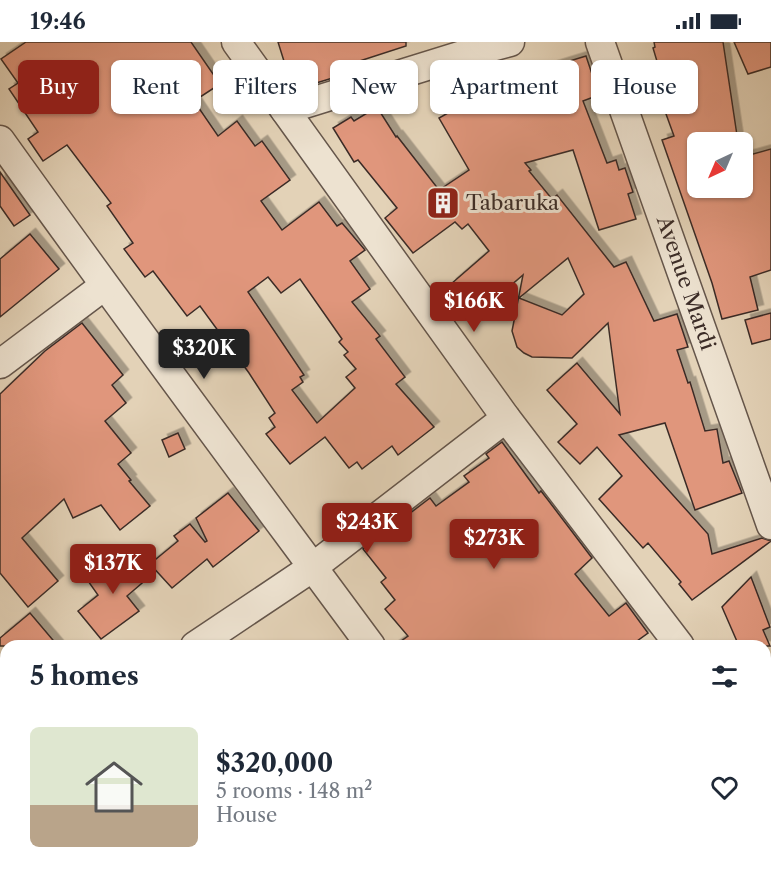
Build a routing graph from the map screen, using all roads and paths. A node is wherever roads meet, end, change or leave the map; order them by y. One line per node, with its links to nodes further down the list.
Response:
1 (236, 42): 4 (street)
2 (510, 42): 5 (street)
3 (600, 42): 11 (street, Avenue Mardi)
4 (249, 60)
5 (318, 100)
6 (288, 114): 10 (street)
7 (0, 140): 8 (street)
8 (104, 286): 9 (street); 12 (street)
9 (0, 364)
10 (506, 418): 12 (street); 15 (street)
11 (771, 525)
12 (313, 567): 13 (street); 14 (street)
13 (204, 640)
14 (367, 640)
15 (675, 640)

